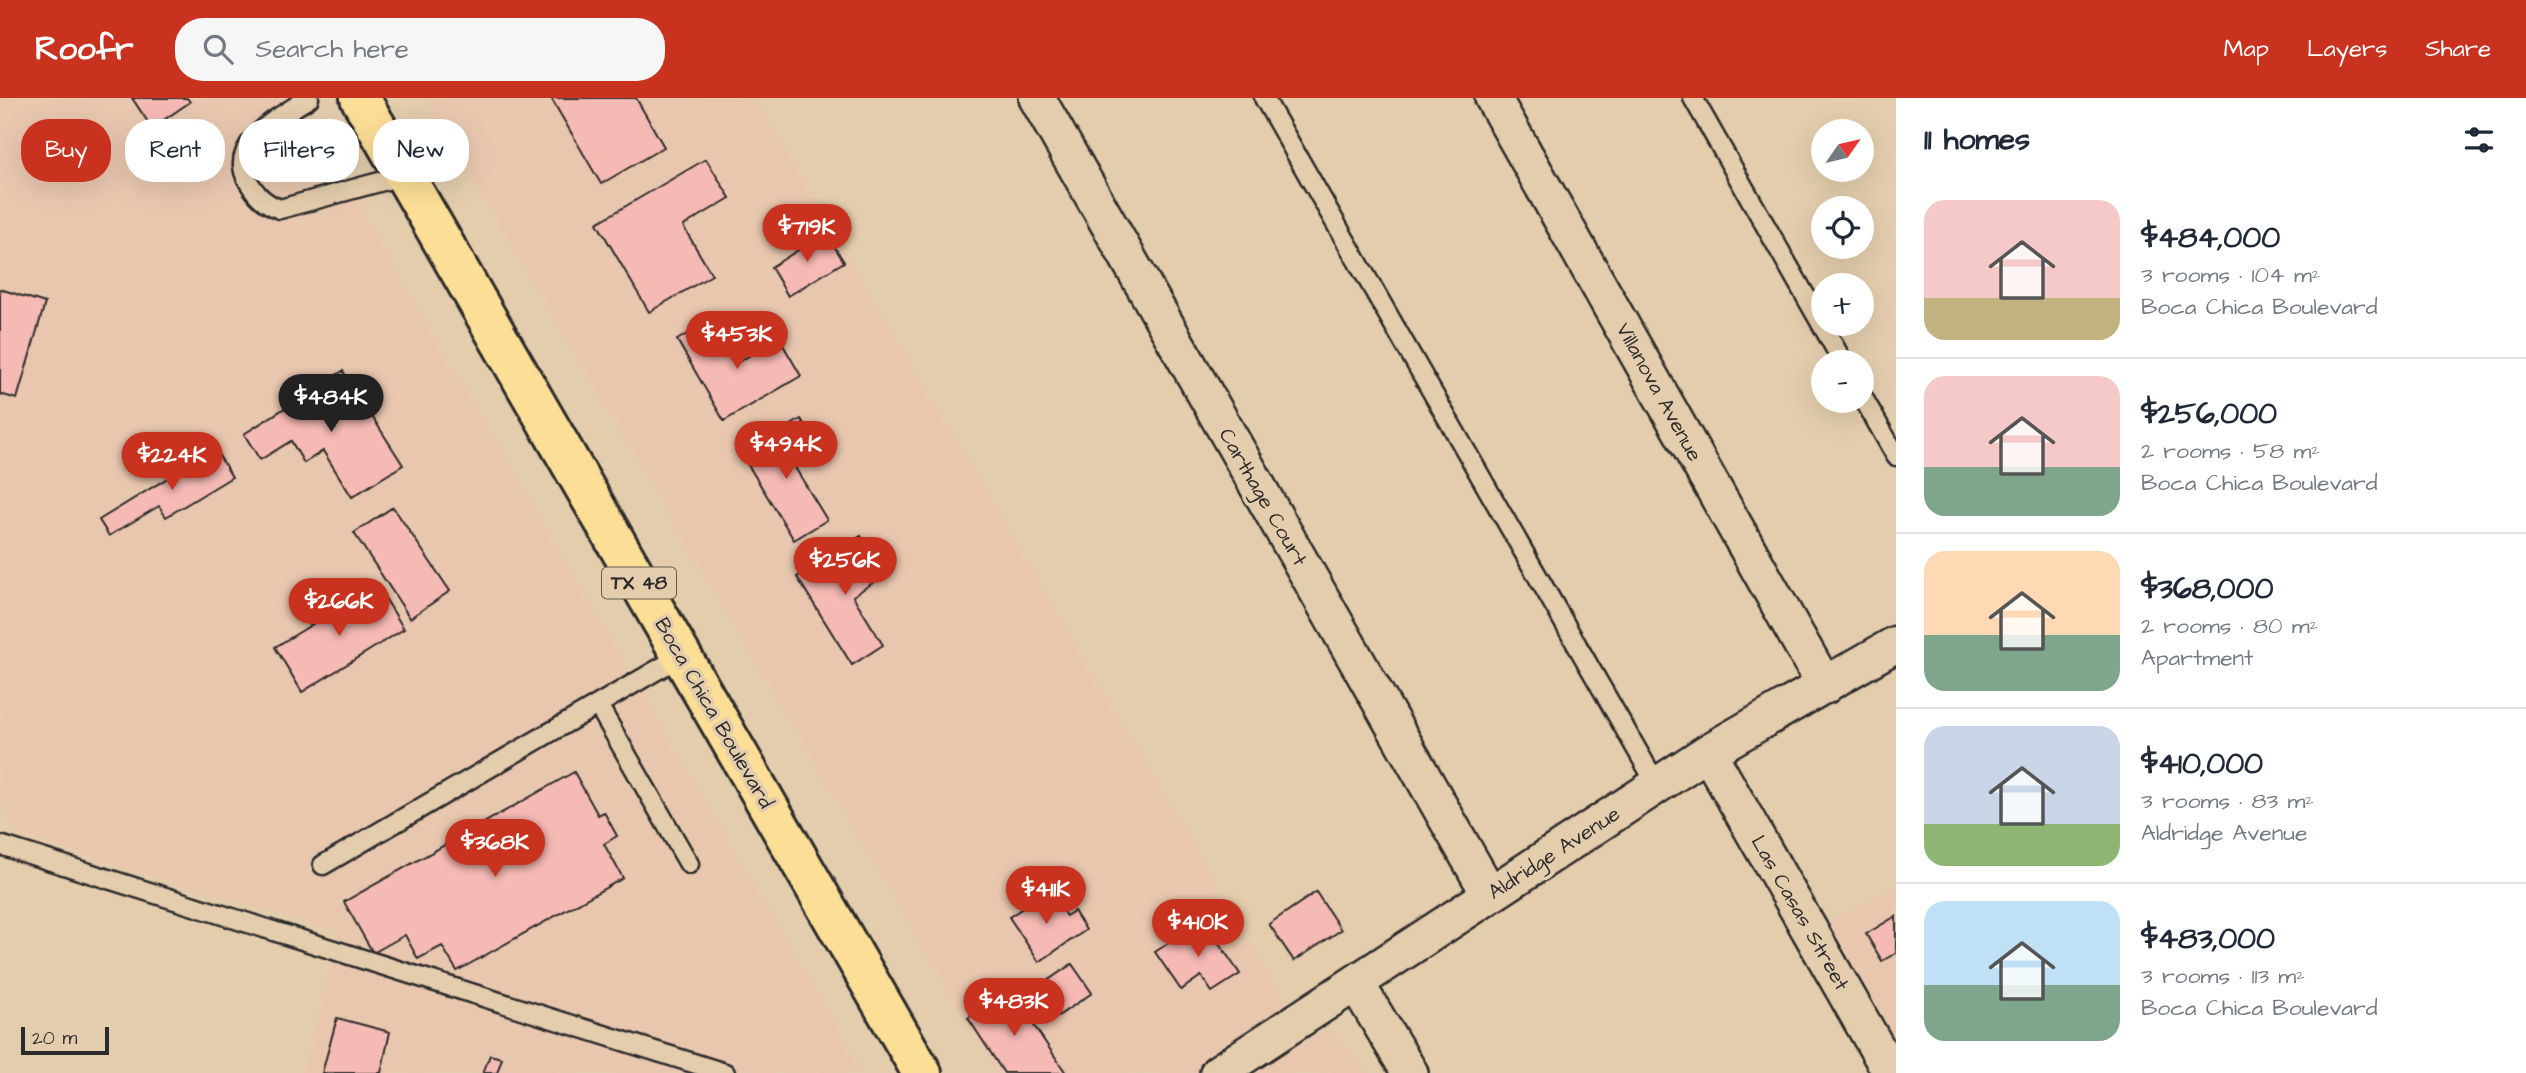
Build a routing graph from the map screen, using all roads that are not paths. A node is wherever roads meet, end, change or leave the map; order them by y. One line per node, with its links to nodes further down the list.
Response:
1 (360, 98): 7 (main road, Boca Chica Boulevard / TX 48)
2 (1037, 98): 22 (street, Carthage Court)
3 (1264, 98): 18 (lane)
4 (1493, 98): 15 (street, Villanova Avenue)
5 (1693, 98): 10 (lane)
6 (298, 100): 8 (lane)
7 (373, 120)
8 (377, 182)
9 (409, 182): 14 (main road, Boca Chica Boulevard / TX 48)
10 (1836, 350)
11 (1872, 413): 12 (lane)
12 (1896, 456)
13 (1896, 644): 15 (street, Aldridge Avenue)
14 (681, 656): 16 (lane); 25 (main road, Boca Chica Boulevard / TX 48)
15 (1825, 686): 17 (street, Aldridge Avenue)
16 (598, 705): 20 (lane); 21 (lane)
17 (1708, 752): 18 (street, Aldridge Avenue); 28 (street, Las Casas Street)
18 (1657, 785): 22 (street, Aldridge Avenue)
19 (1, 844): 24 (lane)
20 (323, 864)
21 (689, 864)
22 (1490, 895): 23 (street, Aldridge Avenue)
23 (1356, 983): 26 (street, Aldridge Avenue); 27 (street)
24 (725, 1073)
25 (922, 1073)
26 (1218, 1073)
27 (1410, 1073)
28 (1891, 1073)

